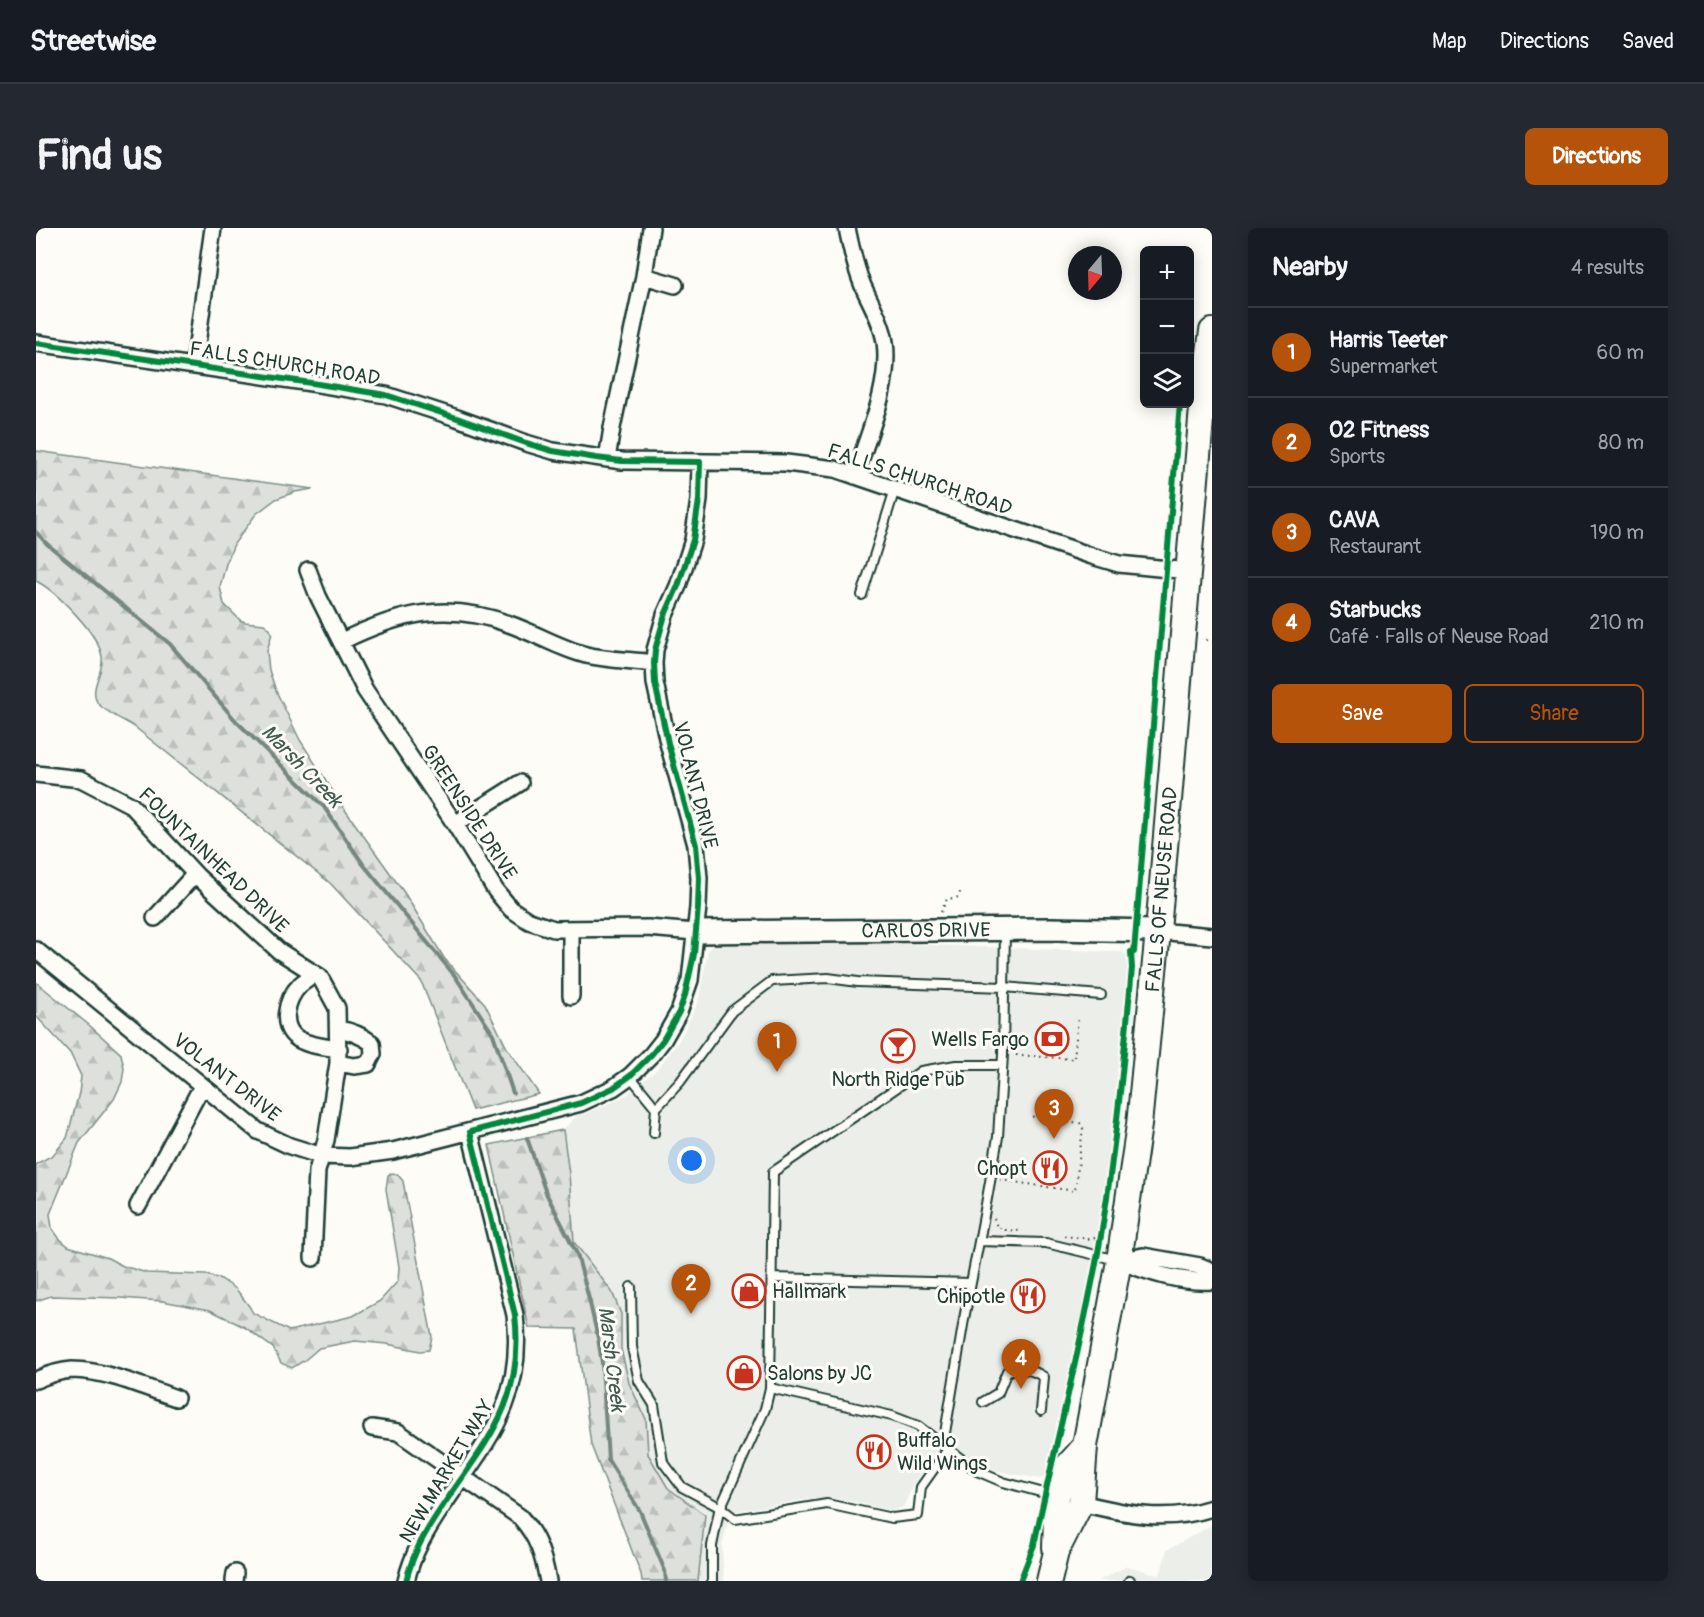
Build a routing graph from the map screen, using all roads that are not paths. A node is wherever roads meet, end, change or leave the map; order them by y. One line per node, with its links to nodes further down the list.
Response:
1 (213, 228): 8 (street)
2 (651, 228): 4 (street)
3 (848, 228): 11 (street)
4 (644, 276): 5 (street); 9 (street)
5 (675, 285)
6 (1212, 331): 14 (main road, FALLS OF NEUSE ROAD)
7 (36, 343): 8 (street, FALLS CHURCH ROAD)
8 (194, 366): 9 (street, FALLS CHURCH ROAD)
9 (607, 459): 10 (street, FALLS CHURCH ROAD)
10 (700, 462): 11 (street, FALLS CHURCH ROAD); 17 (street, VOLANT DRIVE)
11 (855, 476): 12 (street, FALLS CHURCH ROAD)
12 (895, 489): 14 (street, FALLS CHURCH ROAD); 15 (lane)
13 (308, 570): 16 (street, GREENSIDE DRIVE)
14 (1188, 571): 25 (main road, FALLS OF NEUSE ROAD)
15 (862, 595)
16 (342, 641): 17 (street); 20 (street, GREENSIDE DRIVE)
17 (654, 663): 26 (street, VOLANT DRIVE)
18 (36, 774): 21 (street, FOUNTAINHEAD DRIVE)
19 (520, 783): 20 (street)
20 (455, 824): 24 (street, GREENSIDE DRIVE)
21 (195, 874): 22 (street); 29 (street, FOUNTAINHEAD DRIVE)
22 (155, 918)
23 (1005, 929): 25 (street, CARLOS DRIVE); 26 (street, CARLOS DRIVE); 30 (lane)
24 (571, 930): 26 (street, GREENSIDE DRIVE); 32 (street)
25 (1158, 931): 27 (street); 45 (main road, FALLS OF NEUSE ROAD)
26 (695, 932): 36 (street, VOLANT DRIVE)
27 (1212, 936)
28 (36, 950): 37 (street, VOLANT DRIVE)
29 (315, 974): 33 (street, FOUNTAINHEAD DRIVE); 34 (street)
30 (1004, 987): 31 (lane); 35 (lane); 38 (lane)
31 (1101, 995)
32 (570, 996)
33 (338, 1029): 34 (street, FOUNTAINHEAD DRIVE); 34 (street)
34 (338, 1056): 41 (street, FOUNTAINHEAD DRIVE)
35 (1002, 1065): 43 (lane); 47 (lane)
36 (630, 1076): 38 (lane); 39 (street, VOLANT DRIVE)
37 (202, 1086): 41 (street, VOLANT DRIVE); 42 (street)
38 (656, 1108): 40 (lane)
39 (470, 1132): 41 (street, VOLANT DRIVE); 59 (street, NEW MARKET WAY)
40 (654, 1133)
41 (321, 1156): 44 (street, FOUNTAINHEAD DRIVE)
42 (138, 1206)
43 (979, 1241): 45 (lane); 49 (lane)
44 (314, 1258)
45 (1108, 1258): 46 (street); 48 (street); 57 (main road, FALLS OF NEUSE ROAD)
46 (1212, 1270)
47 (772, 1278): 49 (lane); 52 (lane)
48 (1212, 1281)
49 (971, 1284): 58 (lane)
50 (632, 1287): 62 (lane)
51 (36, 1380): 53 (street)
52 (770, 1388): 58 (lane); 62 (lane)
53 (176, 1398)
54 (983, 1402): 55 (lane)
55 (1041, 1411)
56 (372, 1428): 59 (street)
57 (1085, 1446): 60 (main road, FALLS OF NEUSE ROAD); 61 (main road)
58 (946, 1447): 60 (lane); 62 (lane)
59 (464, 1477): 65 (street, NEW MARKET WAY); 66 (street)
60 (1057, 1496): 64 (main road, FALLS OF NEUSE ROAD)
61 (1081, 1503): 63 (street); 64 (main road, FALLS OF NEUSE ROAD)
62 (721, 1508): 67 (lane)
63 (1212, 1508)
64 (1056, 1552): 68 (main road, FALLS OF NEUSE ROAD)
65 (406, 1581)
66 (548, 1581)
67 (712, 1581)
68 (1048, 1581)

